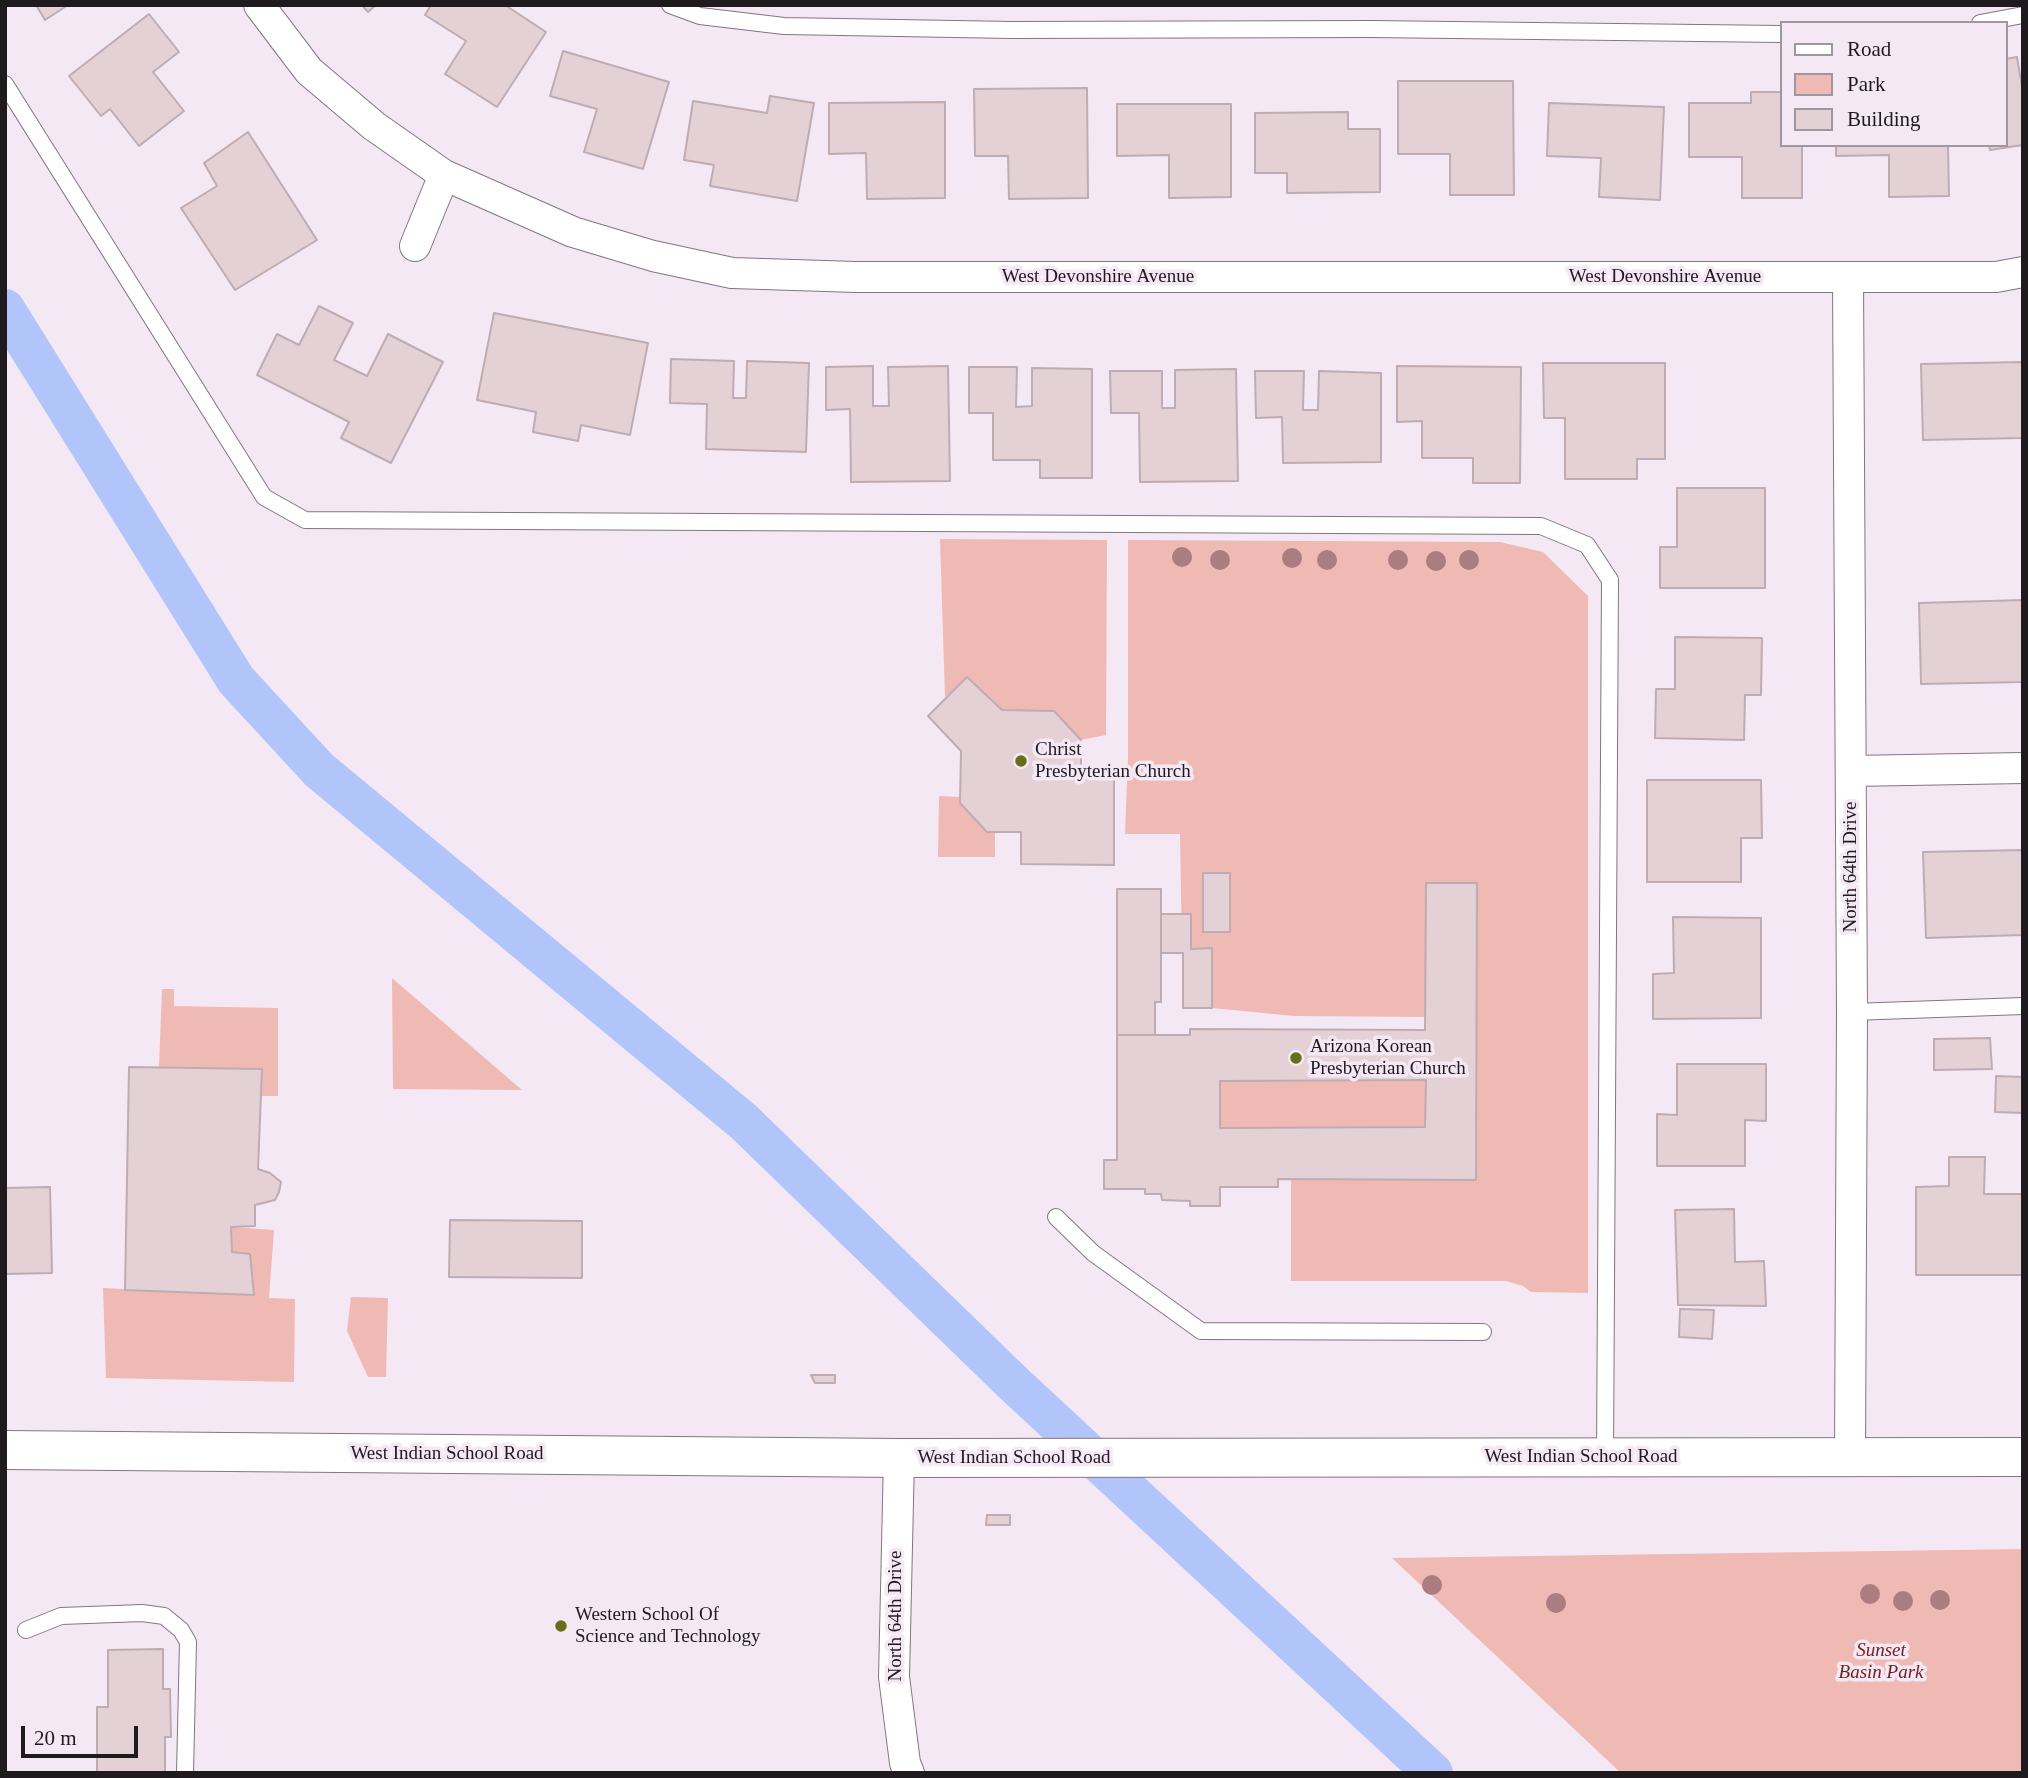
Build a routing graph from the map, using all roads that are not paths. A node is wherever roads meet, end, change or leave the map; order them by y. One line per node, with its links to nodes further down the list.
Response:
1 (259, 5): 7 (street, West Devonshire Avenue)
2 (670, 5): 5 (lane)
3 (2023, 15): 4 (lane)
4 (1991, 21)
5 (1780, 34)
6 (5, 84): 20 (lane)
7 (444, 174): 8 (street); 10 (street, West Devonshire Avenue)
8 (415, 246)
9 (2023, 272): 10 (street, West Devonshire Avenue)
10 (1848, 277): 12 (street, North 64th Drive)
11 (2023, 768): 12 (street)
12 (1851, 771): 14 (street, North 64th Drive)
13 (2023, 1006): 14 (lane)
14 (1852, 1012): 21 (street, North 64th Drive)
15 (1056, 1217): 16 (lane)
16 (1483, 1332)
17 (5, 1450): 19 (main road, West Indian School Road)
18 (2023, 1457): 21 (main road, West Indian School Road)
19 (899, 1458): 20 (main road, West Indian School Road); 24 (street, North 64th Drive)
20 (1605, 1458): 21 (main road, West Indian School Road)
21 (1850, 1458)
22 (26, 1630): 23 (lane)
23 (185, 1773)
24 (909, 1773)

